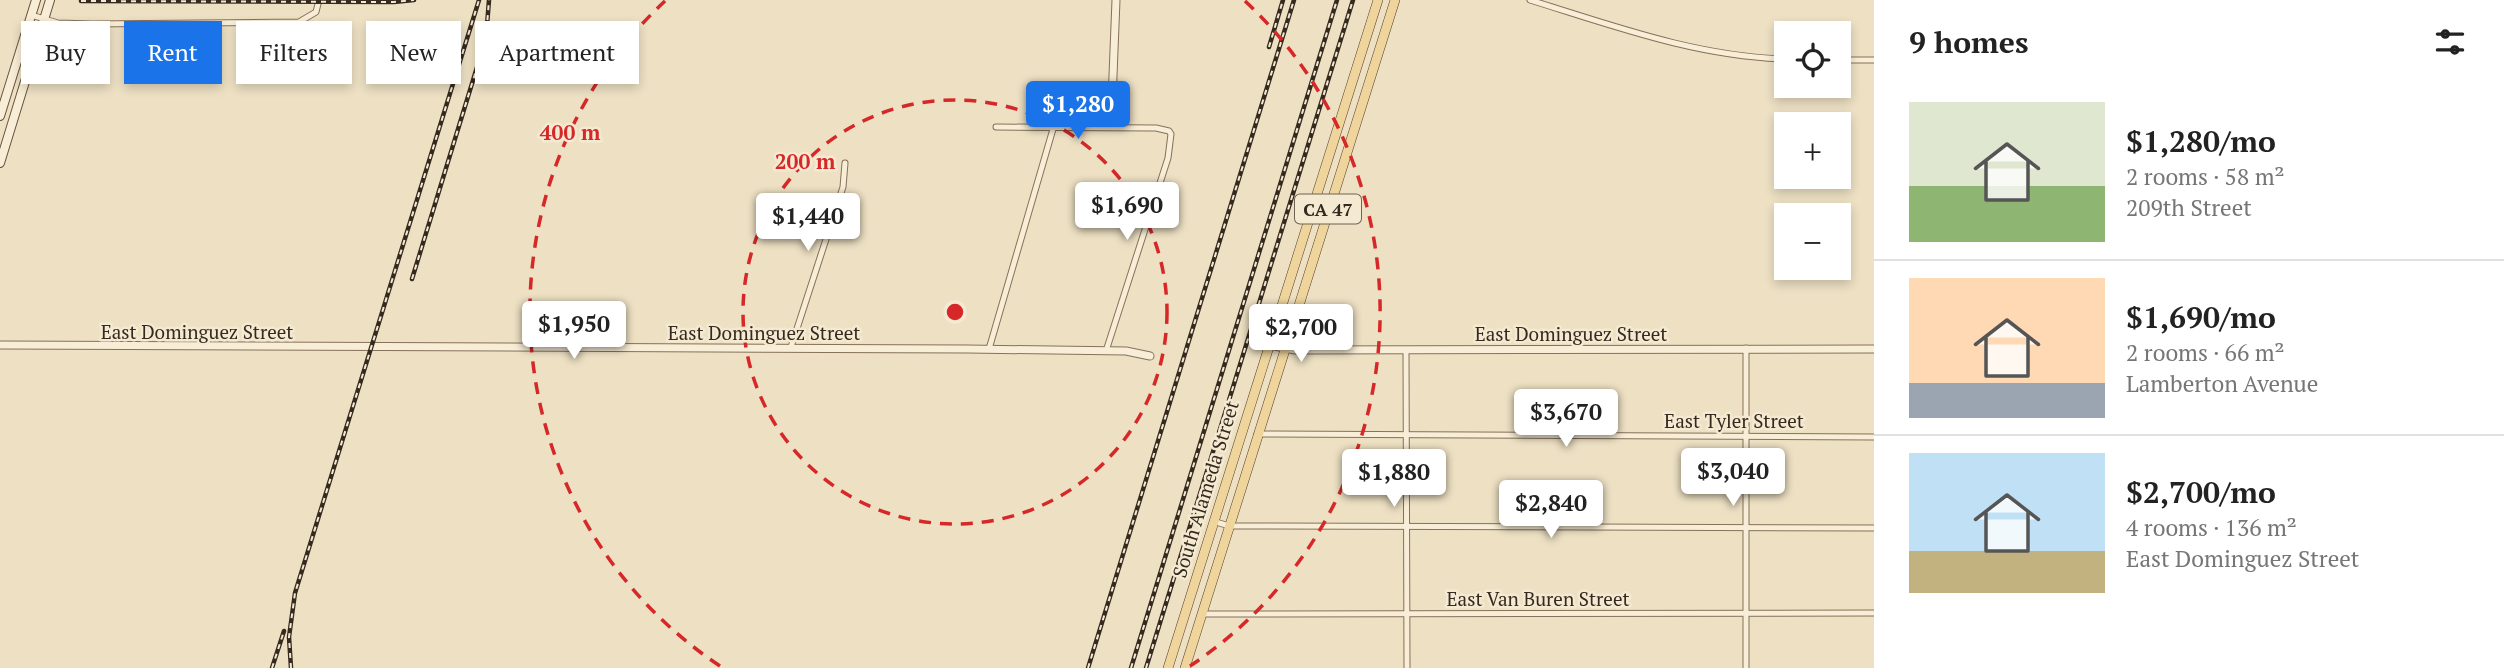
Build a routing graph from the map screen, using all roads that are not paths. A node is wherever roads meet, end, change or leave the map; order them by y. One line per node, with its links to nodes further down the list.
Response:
1 (36, 0): 8 (main road)
2 (50, 0): 9 (main road)
3 (319, 0): 9 (street)
4 (1115, 0): 16 (street)
5 (1378, 0): 13 (main road, South Alameda Street / CA 47)
6 (1395, 0): 14 (main road, South Alameda Street / CA 47)
7 (1530, 0): 10 (street)
8 (31, 15): 9 (street); 15 (main road)
9 (45, 19): 19 (main road)
10 (1774, 59)
11 (1851, 60): 12 (street)
12 (1874, 60)
13 (1358, 65): 14 (main road); 22 (main road, South Alameda Street / CA 47)
14 (1373, 69): 26 (main road, South Alameda Street / CA 47)
15 (0, 116)
16 (1111, 126): 18 (street); 29 (street)
17 (996, 127): 18 (street)
18 (1053, 129): 25 (street)
19 (0, 163)
20 (845, 163): 23 (street)
21 (0, 345): 23 (street, East Dominguez Street)
22 (1269, 345): 26 (street, East Dominguez Street); 35 (main road, South Alameda Street / CA 47)
23 (791, 347): 25 (street, East Dominguez Street)
24 (1746, 348): 27 (street, East Dominguez Street); 28 (street, East Dominguez Street); 33 (street)
25 (989, 349): 29 (street, East Dominguez Street)
26 (1284, 349): 27 (street, East Dominguez Street); 31 (main road, South Alameda Street / CA 47)
27 (1406, 349): 32 (street)
28 (1874, 349)
29 (1106, 351): 30 (street, East Dominguez Street)
30 (1150, 356)
31 (1257, 434): 32 (street, East Tyler Street); 36 (main road, South Alameda Street / CA 47)
32 (1407, 435): 33 (street, East Tyler Street); 37 (street)
33 (1746, 436): 34 (street, East Tyler Street); 38 (street)
34 (1874, 437)
35 (1213, 521): 36 (street); 44 (main road, South Alameda Street / CA 47)
36 (1229, 526): 37 (street); 42 (main road, South Alameda Street / CA 47)
37 (1407, 527): 38 (street); 43 (street)
38 (1746, 527): 39 (street); 40 (street)
39 (1874, 528)
40 (1746, 613): 41 (street, East Van Buren Street); 43 (street, East Van Buren Street); 47 (street)
41 (1874, 613)
42 (1202, 614): 43 (street, East Van Buren Street); 45 (main road, South Alameda Street / CA 47)
43 (1407, 614): 46 (street)
44 (1168, 668)
45 (1185, 668)
46 (1407, 668)
47 (1746, 668)

